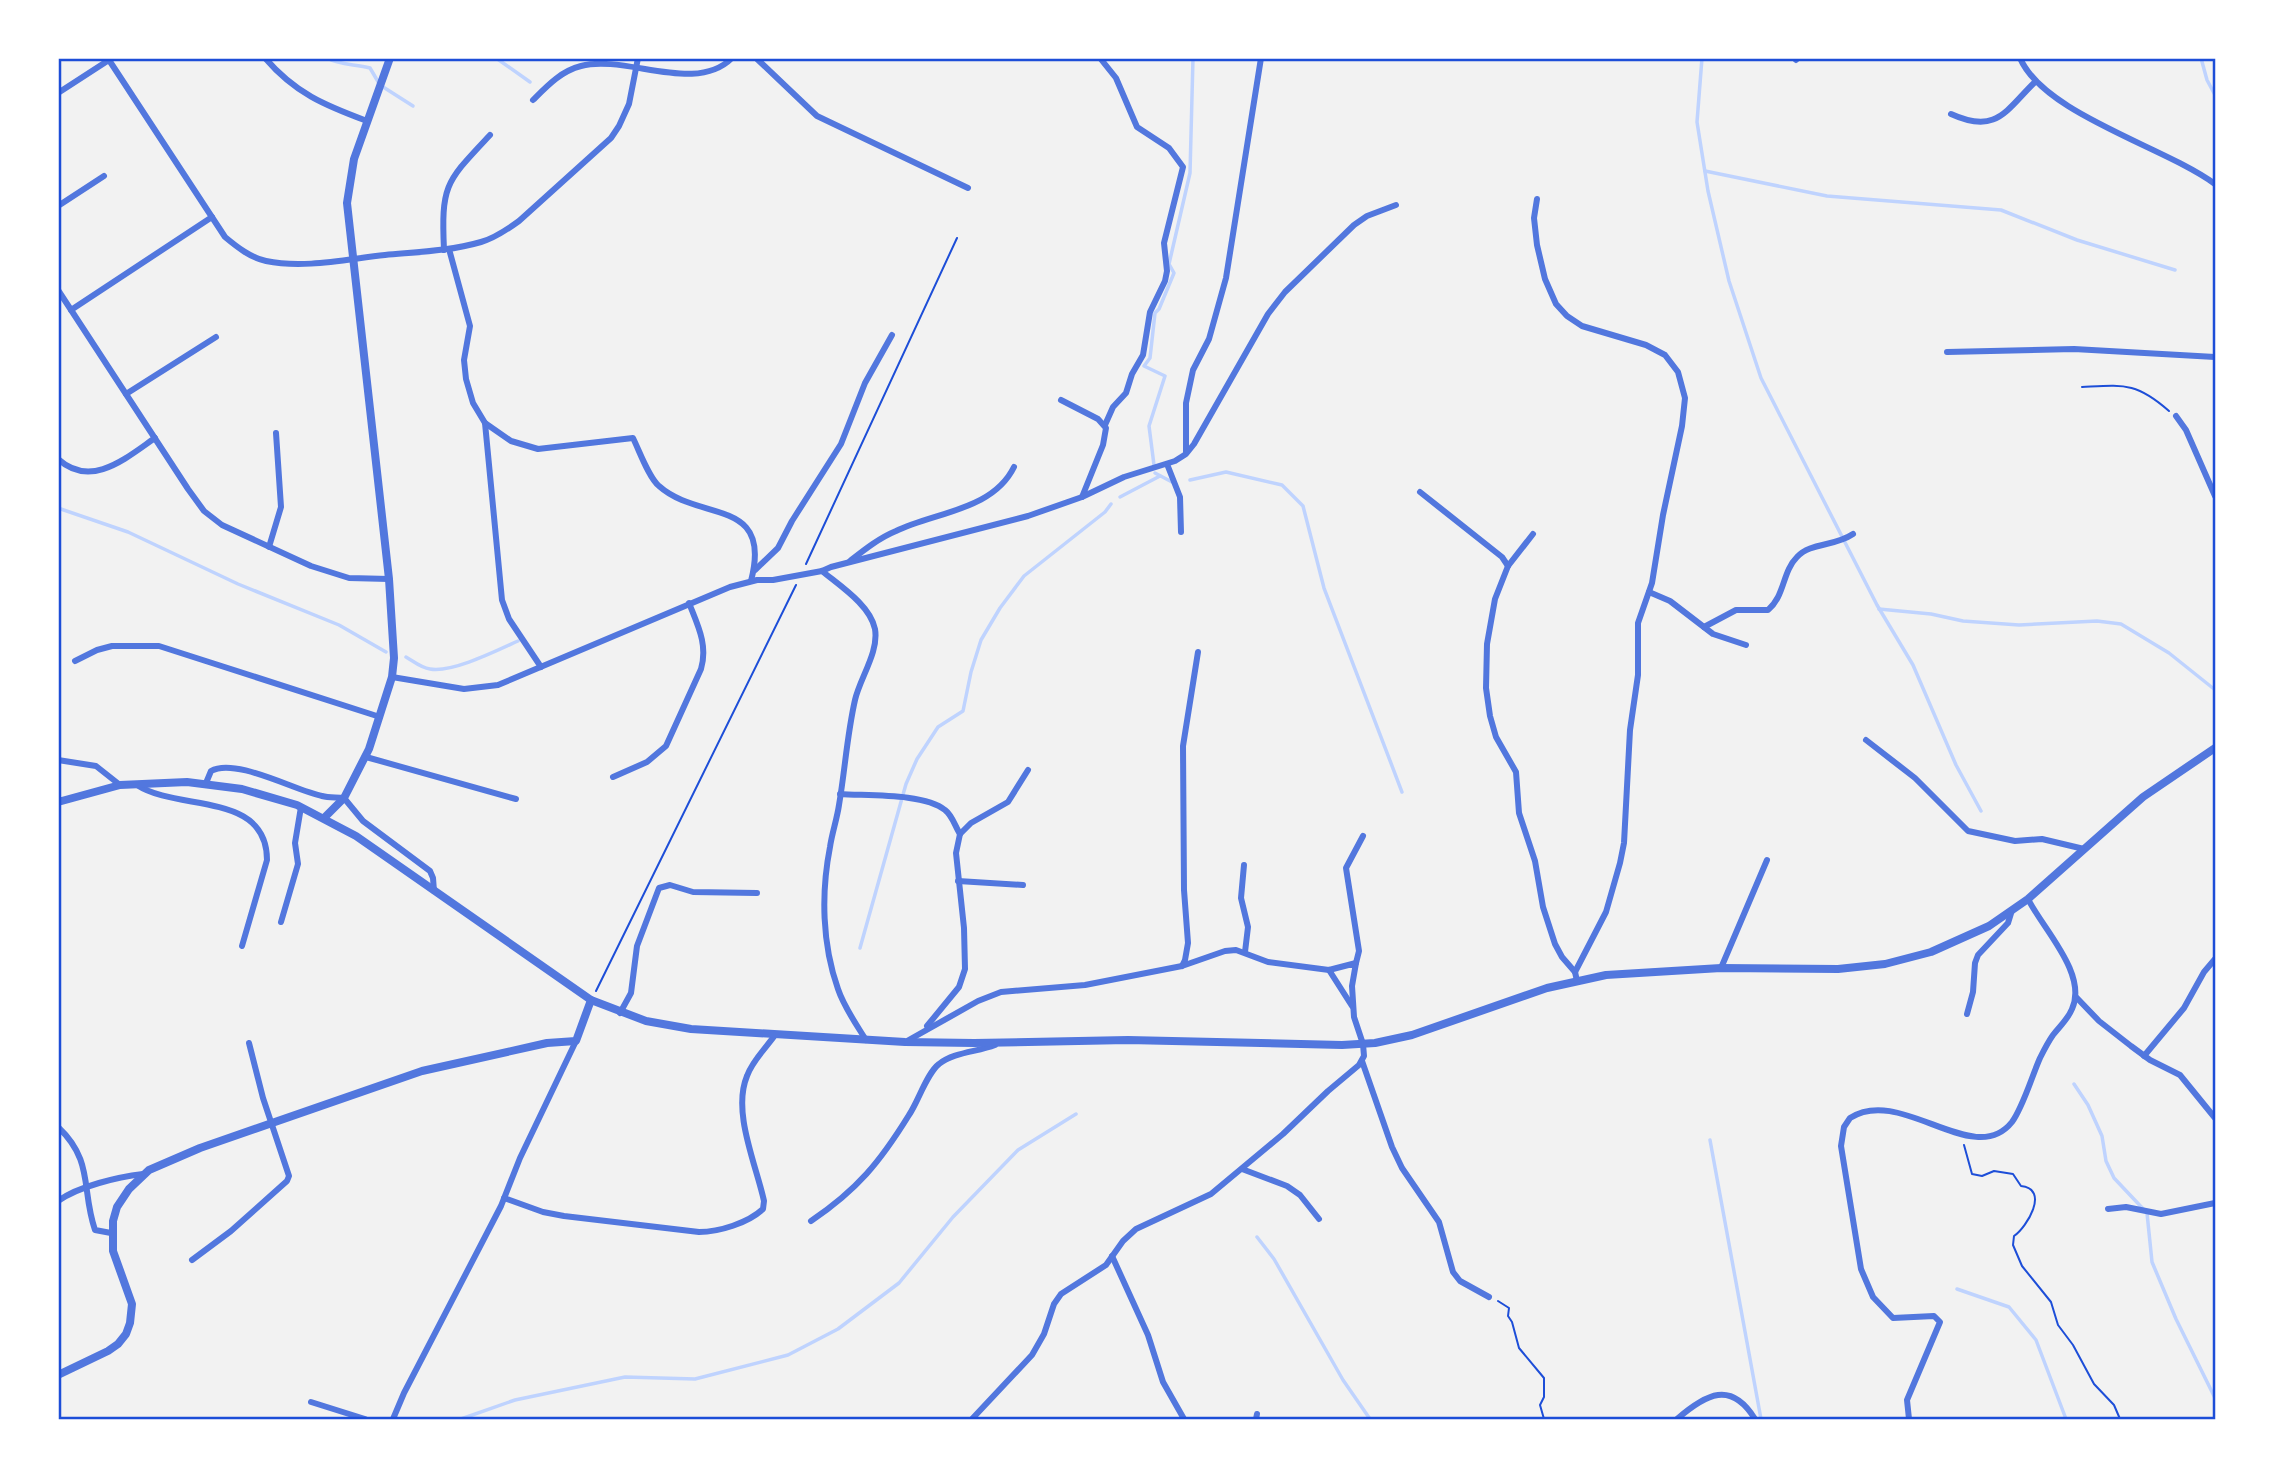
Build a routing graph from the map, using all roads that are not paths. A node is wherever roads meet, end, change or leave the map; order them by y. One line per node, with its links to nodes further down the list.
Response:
1 (265, 58): 15 (street)
2 (390, 58): 15 (street)
3 (638, 58): 10 (street)
4 (732, 58): 10 (street)
5 (756, 58): 19 (street)
6 (1100, 58): 36 (street)
7 (1261, 58): 39 (street)
8 (2020, 58): 11 (street)
9 (110, 59): 12 (street); 23 (street)
10 (637, 69): 13 (street); 24 (street)
11 (2035, 82): 14 (street); 18 (street)
12 (58, 93)
13 (533, 100)
14 (1951, 114)
15 (367, 121): 25 (street)
16 (490, 135): 24 (street)
17 (104, 176): 22 (street)
18 (2215, 184)
19 (968, 188)
20 (1538, 199): 56 (street)
21 (1396, 205): 39 (street)
22 (58, 206)
23 (212, 217): 25 (street); 27 (street)
24 (447, 249): 25 (street); 35 (street)
25 (353, 260): 54 (street)
26 (58, 290): 27 (street)
27 (71, 310): 32 (street)
28 (892, 335): 52 (street)
29 (216, 337): 32 (street)
30 (1947, 352): 31 (street)
31 (2215, 357)
32 (126, 394): 38 (street)
33 (1061, 400): 36 (street)
34 (2176, 416): 44 (street)
35 (485, 423): 52 (street); 62 (street)
36 (1105, 425): 45 (street)
37 (275, 433): 49 (street)
38 (155, 438): 40 (street); 49 (street)
39 (1186, 454): 41 (street)
40 (58, 459)
41 (1167, 464): 45 (street); 46 (street)
42 (1014, 467): 50 (street)
43 (1420, 492): 51 (street)
44 (2215, 496)
45 (1082, 497): 50 (street)
46 (1181, 533)
47 (1533, 534): 51 (street)
48 (1853, 534): 58 (street)
49 (269, 547): 54 (street)
50 (846, 563): 53 (street)
51 (1508, 566): 99 (street)
52 (754, 570): 55 (street)
53 (822, 571): 55 (street); 74 (street)
54 (389, 579): 63 (street)
55 (751, 581): 57 (street)
56 (1649, 592): 58 (street); 99 (street)
57 (689, 603): 62 (street); 70 (street)
58 (1704, 627): 59 (street)
59 (1746, 645)
60 (1198, 652): 96 (street)
61 (75, 661): 64 (street)
62 (541, 667): 63 (street)
63 (392, 677): 64 (street)
64 (380, 717): 67 (street)
65 (1866, 740): 82 (street)
66 (2215, 748): 82 (street)
67 (366, 757): 75 (street); 76 (street)
68 (58, 760): 73 (street)
69 (1028, 770): 80 (street)
70 (613, 777)
71 (206, 783): 72 (street); 75 (street); 78 (street)
72 (135, 784): 73 (street); 92 (street)
73 (120, 785): 77 (street)
74 (840, 794): 80 (street); 107 (street)
75 (344, 797): 79 (street); 87 (street)
76 (516, 800)
77 (58, 802)
78 (301, 807): 79 (street); 91 (street)
79 (324, 818): 87 (street)
80 (960, 834): 85 (street)
81 (1363, 836): 95 (street)
82 (2084, 849): 89 (street)
83 (1768, 860): 97 (street)
84 (1244, 865): 93 (street)
85 (958, 881): 86 (street); 105 (street)
86 (1023, 885)
87 (434, 891): 101 (street)
88 (757, 893): 103 (street)
89 (2028, 899): 90 (street); 100 (street)
90 (2012, 910): 97 (street); 104 (street)
91 (282, 922)
92 (242, 946)
93 (1245, 952): 96 (street); 98 (street)
94 (2215, 959): 113 (street)
95 (1356, 962): 98 (street); 102 (street)
96 (1181, 966): 105 (street)
97 (1721, 968): 99 (street)
98 (1329, 970): 102 (street)
99 (1576, 977): 112 (street)
100 (2076, 997): 113 (street); 139 (street)
101 (592, 1000): 103 (street); 108 (street)
102 (1353, 1008): 112 (street)
103 (620, 1013): 106 (street)
104 (1967, 1014)
105 (923, 1031): 109 (street)
106 (775, 1035): 107 (street); 121 (street)
107 (866, 1040): 109 (street)
108 (576, 1041): 116 (street); 121 (street)
109 (905, 1042): 110 (street)
110 (1000, 1042): 112 (street); 126 (street)
111 (249, 1043): 116 (street)
112 (1363, 1044): 114 (street)
113 (2144, 1056): 115 (street)
114 (1362, 1061): 118 (street); 130 (street)
115 (2215, 1118)
116 (271, 1124): 119 (street); 129 (street)
117 (58, 1127): 120 (street)
118 (1242, 1169): 125 (street); 128 (street)
119 (143, 1174): 120 (street); 127 (street)
120 (89, 1188): 122 (street); 127 (street)
121 (504, 1198): 134 (street)
122 (58, 1201)
123 (2215, 1203): 124 (street)
124 (2108, 1209)
125 (1319, 1219)
126 (811, 1221)
127 (111, 1233): 131 (street)
128 (1112, 1256): 135 (street); 136 (street)
129 (192, 1260)
130 (1489, 1297)
131 (58, 1374)
132 (311, 1402): 133 (street)
133 (365, 1419)
134 (393, 1419)
135 (972, 1419)
136 (1184, 1419)
137 (1677, 1419): 138 (street)
138 (1755, 1419)
139 (1909, 1419)

